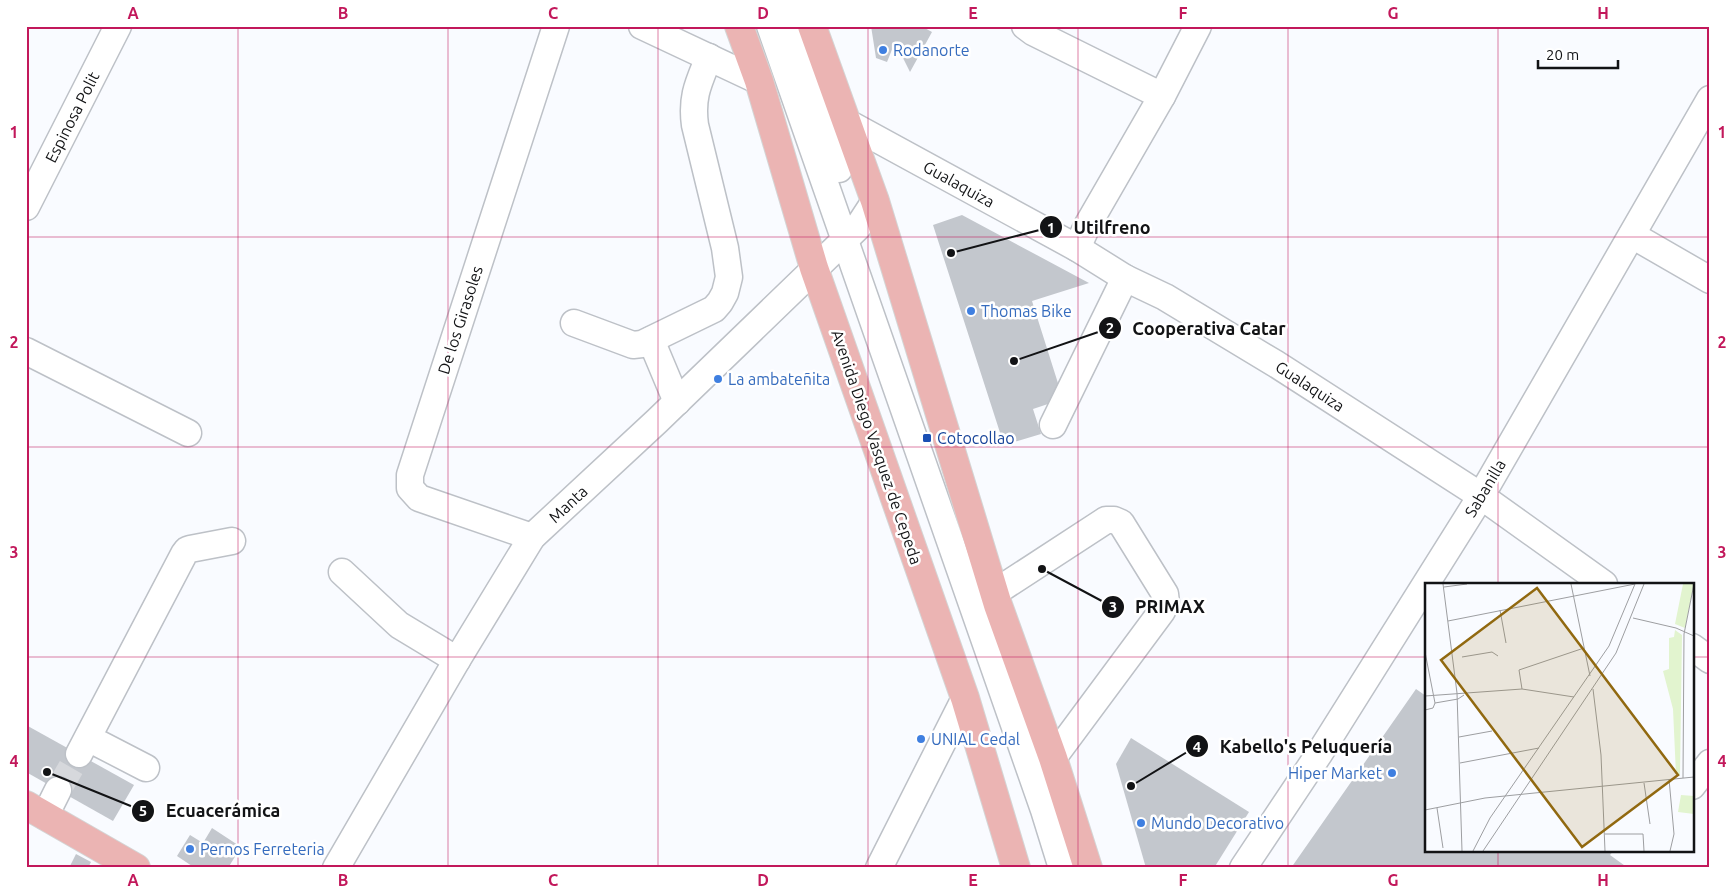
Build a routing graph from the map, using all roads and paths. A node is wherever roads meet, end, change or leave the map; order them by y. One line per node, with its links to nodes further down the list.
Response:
1 (118, 26): 16 (street, Espinosa Polit)
2 (556, 26): 30 (street, De los Girasoles)
3 (642, 26): 10 (street)
4 (739, 26): 11 (main road, Avenida Diego Vasquez de Cepeda)
5 (770, 26): 17 (street)
6 (790, 26): 17 (street)
7 (812, 26): 14 (main road)
8 (1025, 26): 12 (street)
9 (1198, 26): 12 (street)
10 (709, 57): 11 (street); 24 (street)
11 (759, 81): 20 (main road, Avenida Diego Vasquez de Cepeda)
12 (1162, 96): 19 (street)
13 (1710, 98): 18 (street, Sabanilla)
14 (846, 122): 15 (main road); 19 (street, Gualaquiza)
15 (875, 201): 17 (street, Manta); 36 (main road)
16 (26, 207)
17 (851, 234): 20 (street, Manta); 51 (street); 52 (street)
18 (1632, 235): 22 (street); 29 (street, Sabanilla)
19 (1076, 248): 21 (street, Gualaquiza)
20 (814, 268): 26 (street, Manta); 40 (main road, Avenida Diego Vasquez de Cepeda)
21 (1125, 278): 27 (street); 29 (street, Gualaquiza)
22 (1710, 280)
23 (574, 322): 24 (street)
24 (650, 340): 26 (street)
25 (26, 351): 28 (street)
26 (677, 402): 30 (street, Manta)
27 (1053, 425)
28 (188, 433)
29 (1481, 496): 33 (street, Sabanilla); 34 (street, Gualaquiza)
30 (532, 537): 38 (street, Manta)
31 (232, 541): 43 (street)
32 (342, 572): 38 (street)
33 (1426, 583)
34 (1603, 583)
35 (1425, 585): 54 (street, Sabanilla)
36 (994, 592): 41 (main road); 41 (street)
37 (1694, 649): 39 (street)
38 (458, 660): 48 (street, Manta)
39 (1710, 660)
40 (965, 698): 49 (street); 50 (main road, Avenida Diego Vasquez de Cepeda)
41 (1053, 758): 53 (main road)
42 (1710, 763): 44 (street)
43 (146, 768)
44 (1694, 783)
45 (58, 790): 46 (street)
46 (36, 810): 47 (main road)
47 (136, 868)
48 (336, 868)
49 (879, 868)
50 (1016, 868)
51 (1062, 868)
52 (1069, 868)
53 (1088, 868)
54 (1243, 868)

